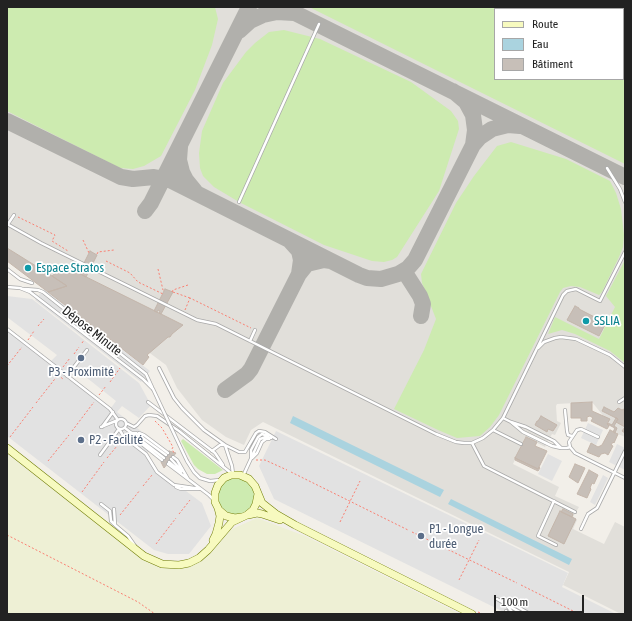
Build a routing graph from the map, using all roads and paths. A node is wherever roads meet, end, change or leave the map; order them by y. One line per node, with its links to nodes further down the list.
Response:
1 (319, 24): 3 (lane)
2 (607, 168): 4 (lane)
3 (239, 202)
4 (625, 202)
5 (14, 214): 7 (lane); 8 (path)
6 (38, 223): 8 (path)
7 (7, 224): 25 (lane)
8 (37, 226): 11 (path)
9 (83, 240): 13 (path)
10 (114, 250): 14 (path)
11 (68, 251)
12 (625, 253): 38 (lane)
13 (89, 254)
14 (97, 254)
15 (106, 261): 23 (path)
16 (7, 269): 18 (lane)
17 (158, 269): 22 (path)
18 (32, 283)
19 (188, 285): 24 (path)
20 (7, 287): 21 (lane, Dépose Minute)
21 (20, 288): 52 (lane); 52 (lane, Dépose Minute)
22 (164, 291)
23 (163, 294)
24 (190, 298): 25 (path); 29 (path)
25 (183, 313): 32 (lane)
26 (44, 319): 27 (path)
27 (38, 326)
28 (7, 329): 48 (lane)
29 (255, 330): 32 (lane)
30 (34, 331): 33 (path)
31 (84, 340): 34 (path)
32 (250, 341): 78 (lane)
33 (26, 342)
34 (82, 343)
35 (23, 345): 41 (path)
36 (79, 347): 39 (path)
37 (87, 350): 48 (lane)
38 (537, 350): 42 (lane); 63 (lane)
39 (74, 354)
40 (70, 358): 45 (path)
41 (7, 366)
42 (625, 367)
43 (120, 368): 50 (path)
44 (159, 368): 80 (lane)
45 (62, 369)
46 (59, 373): 47 (path)
47 (58, 375): 49 (path); 58 (path)
48 (67, 376): 61 (lane)
49 (63, 379)
50 (110, 382)
51 (106, 386): 53 (path)
52 (153, 389): 100 (lane, Dépose Minute, bridge)
53 (98, 397)
54 (625, 398): 57 (lane)
55 (95, 400): 70 (path)
56 (148, 402): 84 (lane)
57 (619, 402)
58 (36, 403)
59 (33, 407): 73 (path)
60 (565, 410): 74 (lane)
61 (113, 412): 64 (lane); 64 (lane)
62 (149, 415): 66 (lane); 88 (path); 93 (lane)
63 (502, 418): 65 (lane); 69 (lane)
64 (118, 420): 66 (lane); 68 (lane)
65 (511, 422): 83 (lane); 83 (lane)
66 (126, 423): 67 (lane)
67 (125, 428): 68 (lane); 71 (lane)
68 (119, 429): 86 (lane); 105 (lane)
69 (493, 430): 78 (lane); 79 (lane)
70 (72, 431)
71 (132, 433): 71 (lane)
72 (69, 434): 91 (path)
73 (10, 436)
74 (572, 436): 75 (lane); 81 (lane)
75 (598, 437)
76 (122, 439): 87 (path)
77 (276, 440): 80 (lane); 89 (lane); 89 (lane)
78 (472, 443): 111 (lane)
79 (521, 444)
80 (225, 445): 84 (lane); 98 (lane)
81 (570, 447): 83 (lane); 97 (lane)
82 (7, 448): 130 (street)
83 (561, 448)
84 (212, 451): 93 (lane)
85 (625, 451): 97 (lane)
86 (100, 455)
87 (107, 458)
88 (171, 459): 102 (lane); 102 (lane)
89 (250, 460): 99 (lane)
90 (255, 460): 94 (path)
91 (48, 461)
92 (104, 462): 107 (path)
93 (224, 467): 98 (lane)
94 (287, 470)
95 (154, 472): 104 (path)
96 (291, 472): 110 (path)
97 (614, 473): 101 (lane); 123 (lane)
98 (233, 475): 99 (street); 100 (street)
99 (243, 476): 108 (street)
100 (224, 478): 113 (street)
101 (625, 478)
102 (190, 481): 105 (lane)
103 (360, 481): 110 (path)
104 (143, 486)
105 (201, 489): 113 (lane)
106 (140, 490): 117 (path)
107 (82, 492)
108 (258, 493): 118 (street); 122 (street)
109 (190, 500): 116 (path)
110 (350, 501): 120 (path); 124 (path)
111 (554, 501): 115 (lane); 129 (lane)
112 (101, 504): 121 (lane)
113 (216, 505): 118 (street); 130 (street)
114 (114, 509): 121 (lane)
115 (575, 512)
116 (179, 514)
117 (120, 515)
118 (244, 516): 122 (street); 130 (street)
119 (176, 518): 128 (path)
120 (340, 522)
121 (116, 526): 130 (lane)
122 (295, 526): 138 (street)
123 (581, 529)
124 (408, 530)
125 (412, 532): 131 (path)
126 (7, 535): 137 (path)
127 (479, 540): 131 (path)
128 (156, 544)
129 (556, 545)
130 (136, 548)
131 (469, 560): 132 (path); 133 (path)
132 (459, 580)
133 (517, 583)
134 (521, 585): 142 (path)
135 (497, 599): 136 (lane)
136 (507, 605): 139 (lane); 140 (lane); 141 (lane)
137 (155, 614)
138 (472, 614)
139 (516, 614)
140 (523, 614)
141 (530, 614)
142 (579, 614)

